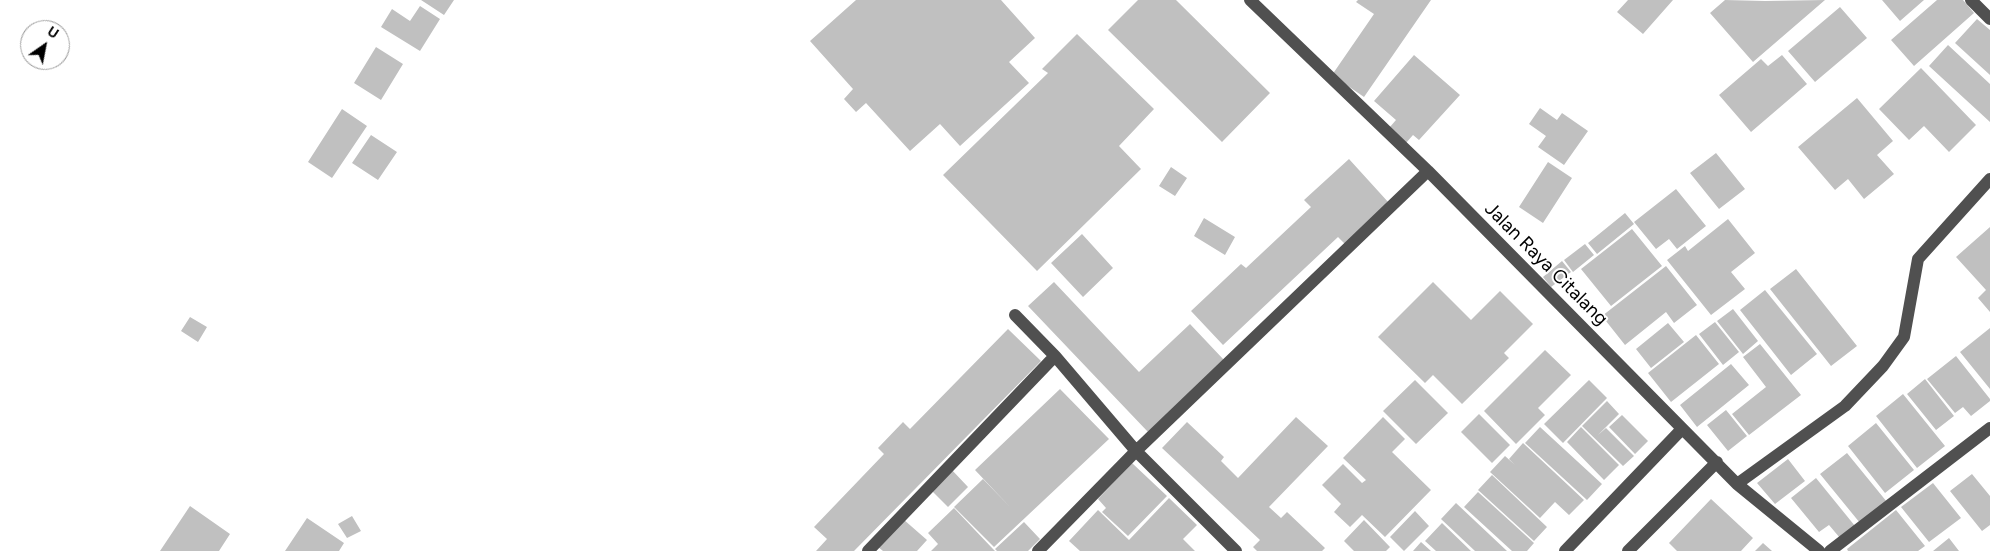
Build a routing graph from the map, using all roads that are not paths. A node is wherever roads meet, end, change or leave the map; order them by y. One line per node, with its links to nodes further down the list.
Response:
1 (1250, 0): 4 (street, Jalan Raya Citalang)
2 (1971, 0): 3 (street)
3 (1990, 19)
4 (1428, 171): 9 (street, Jalan Raya Citalang); 10 (street)
5 (1990, 179): 12 (street)
6 (1015, 315): 7 (street)
7 (1055, 356): 10 (street); 14 (street)
8 (1990, 428): 19 (street)
9 (1682, 429): 11 (street, Jalan Raya Citalang); 16 (street)
10 (1136, 451): 13 (street); 15 (street)
11 (1717, 462): 12 (street, Jalan Raya Citalang); 17 (street)
12 (1737, 484): 18 (street, Jalan Raya Citalang)
13 (1047, 548)
14 (868, 551)
15 (1236, 551)
16 (1565, 551)
17 (1628, 551)
18 (1819, 551)
19 (1830, 551)

